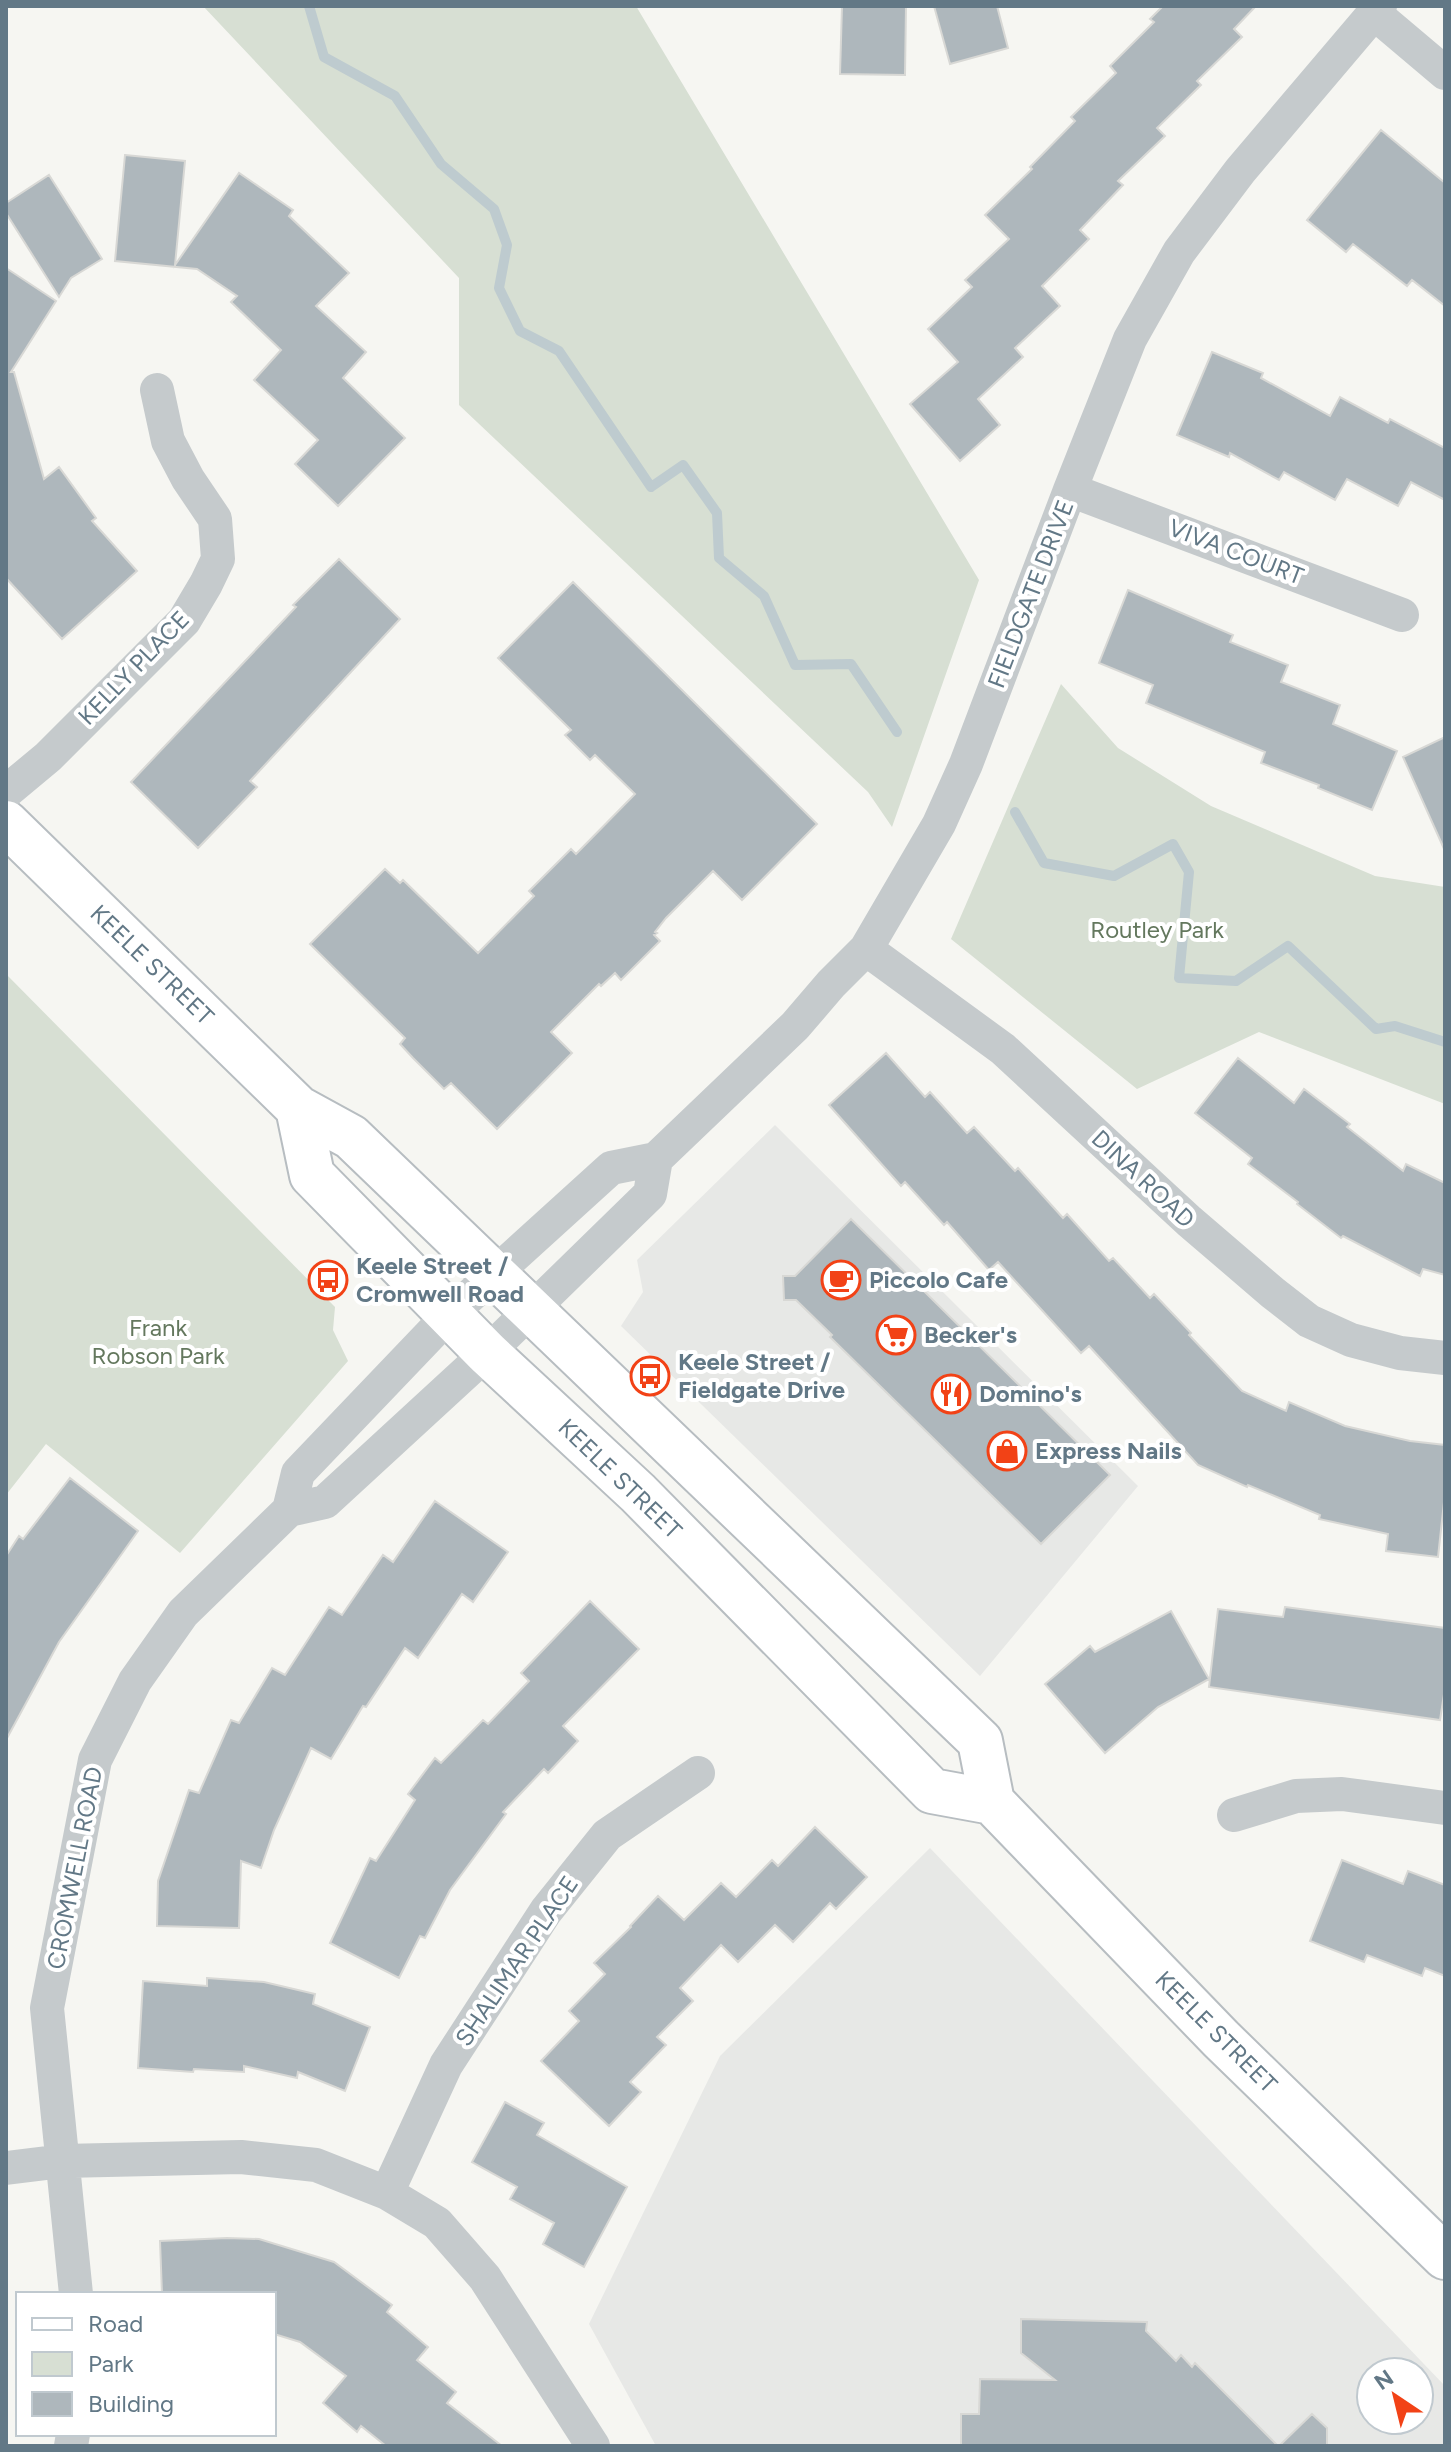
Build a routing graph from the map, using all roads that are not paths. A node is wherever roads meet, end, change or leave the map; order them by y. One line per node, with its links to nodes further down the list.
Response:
1 (1377, 9): 2 (street); 4 (street, FIELDGATE DRIVE)
2 (1445, 73)
3 (157, 390): 6 (street, KELLY PLACE)
4 (1070, 490): 5 (street, VIVA COURT); 8 (street, FIELDGATE DRIVE)
5 (1402, 615)
6 (6, 792)
7 (6, 823): 9 (main road, KEELE STREET)
8 (866, 949): 10 (street, FIELDGATE DRIVE); 15 (street, DINA ROAD)
9 (298, 1108): 11 (main road, KEELE STREET); 13 (main road, KEELE STREET)
10 (656, 1159): 11 (street); 12 (street)
11 (493, 1273): 12 (main road, KEELE STREET); 13 (street)
12 (532, 1311): 14 (street); 18 (main road, KEELE STREET)
13 (449, 1315): 14 (main road, KEELE STREET); 16 (street)
14 (487, 1353): 16 (street, CROMWELL ROAD); 18 (main road, KEELE STREET)
15 (1445, 1358)
16 (289, 1510): 21 (street, CROMWELL ROAD)
17 (698, 1773): 23 (street, SHALIMAR PLACE)
18 (992, 1802): 24 (main road, KEELE STREET)
19 (1445, 1808): 20 (street)
20 (1234, 1815)
21 (63, 2161): 22 (street); 23 (street); 25 (street, CROMWELL ROAD)
22 (6, 2168)
23 (387, 2193): 26 (street)
24 (1445, 2257)
25 (76, 2292)
26 (593, 2446)

